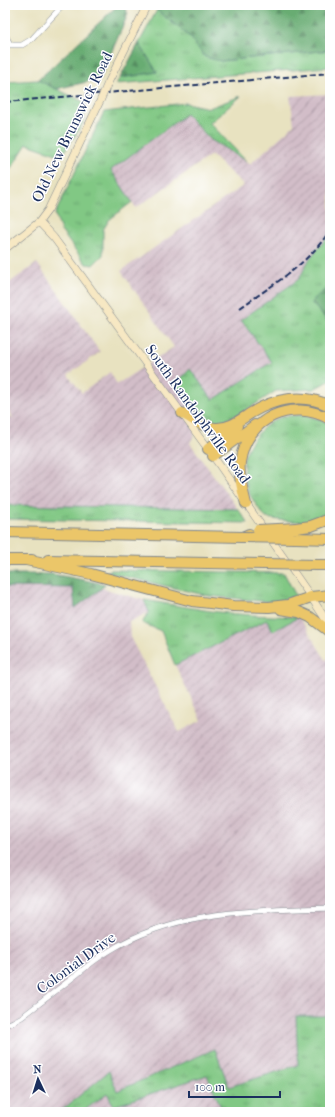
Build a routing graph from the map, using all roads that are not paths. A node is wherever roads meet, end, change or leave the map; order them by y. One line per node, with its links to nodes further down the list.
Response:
1 (63, 5): 4 (street)
2 (147, 5): 5 (main road, Old New Brunswick Road, bridge)
3 (5, 35): 4 (street)
4 (8, 44)
5 (39, 222): 6 (main road, Old New Brunswick Road); 8 (main road, South Randolphville Road)
6 (5, 249)
7 (330, 406): 11 (highway)
8 (182, 413): 11 (highway); 12 (main road, South Randolphville Road)
9 (265, 419): 10 (highway); 12 (highway); 13 (highway)
10 (330, 419)
11 (240, 421): 12 (highway)
12 (211, 452): 13 (main road, South Randolphville Road)
13 (246, 504): 22 (main road, South Randolphville Road)
14 (330, 519): 16 (highway)
15 (5, 532): 16 (highway, bridge)
16 (296, 533): 17 (highway)
17 (330, 538)
18 (5, 560): 19 (highway)
19 (26, 560): 20 (highway, bridge); 23 (highway)
20 (330, 565)
21 (330, 595): 22 (highway)
22 (312, 597): 23 (highway); 24 (main road, South Randolphville Road)
23 (269, 607): 25 (highway)
24 (330, 626)
25 (330, 632)
26 (330, 908): 27 (street, Colonial Drive)
27 (5, 1025)

